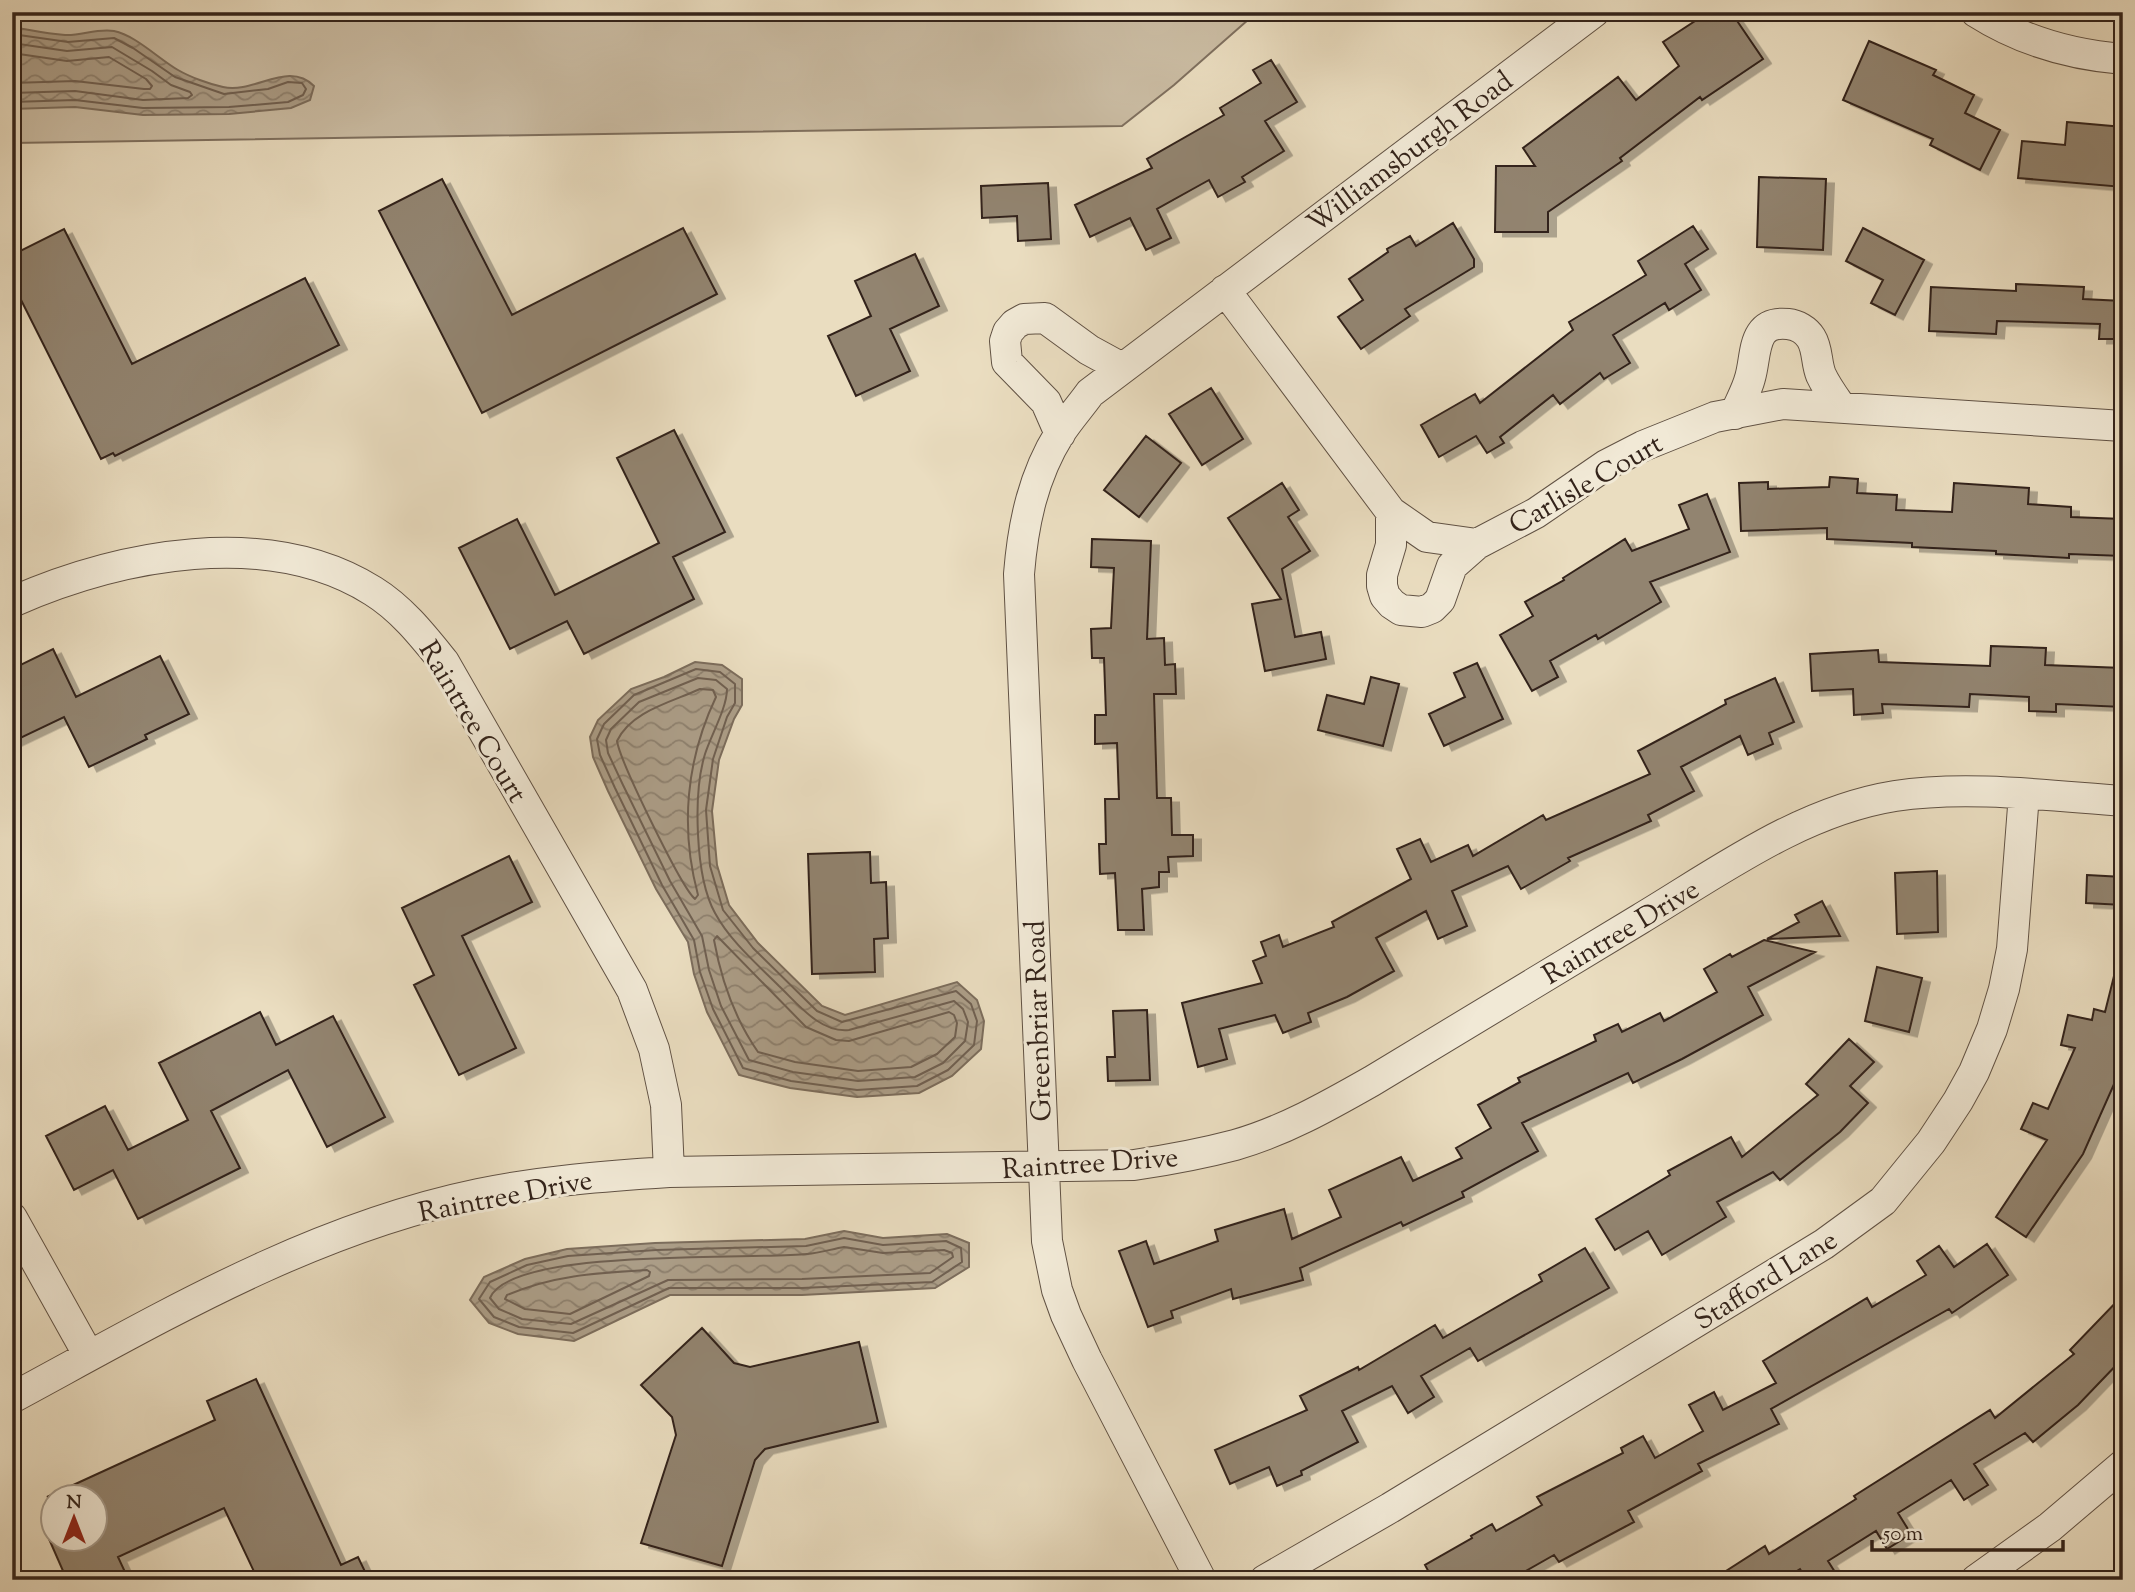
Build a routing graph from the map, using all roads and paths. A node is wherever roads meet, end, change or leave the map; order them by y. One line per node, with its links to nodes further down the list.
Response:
1 (1594, 12): 4 (street, Williamsburgh Road)
2 (1976, 12): 3 (street)
3 (2123, 59)
4 (1225, 290): 5 (street, Greenbriar Road); 10 (street, Carlisle Court)
5 (1122, 369): 9 (street, Greenbriar Road); 9 (street)
6 (1840, 407): 7 (street, Carlisle Court); 7 (street); 8 (street, Carlisle Court)
7 (1735, 414): 11 (street, Carlisle Court)
8 (2123, 426)
9 (1060, 433): 15 (street, Greenbriar Road)
10 (1391, 512): 11 (street, Carlisle Court); 11 (street, Carlisle Court)
11 (1477, 544)
12 (12, 602): 16 (street, Raintree Court)
13 (2024, 794): 14 (street, Raintree Drive); 15 (street, Raintree Drive); 22 (street, Stafford Lane)
14 (2123, 801)
15 (1042, 1168): 16 (street, Raintree Drive); 21 (street, Greenbriar Road)
16 (669, 1172): 18 (street, Raintree Drive)
17 (12, 1218): 18 (street)
18 (89, 1356): 19 (street, Raintree Drive)
19 (12, 1398)
20 (2123, 1465): 23 (street)
21 (1201, 1580)
22 (1265, 1580)
23 (1976, 1580)

